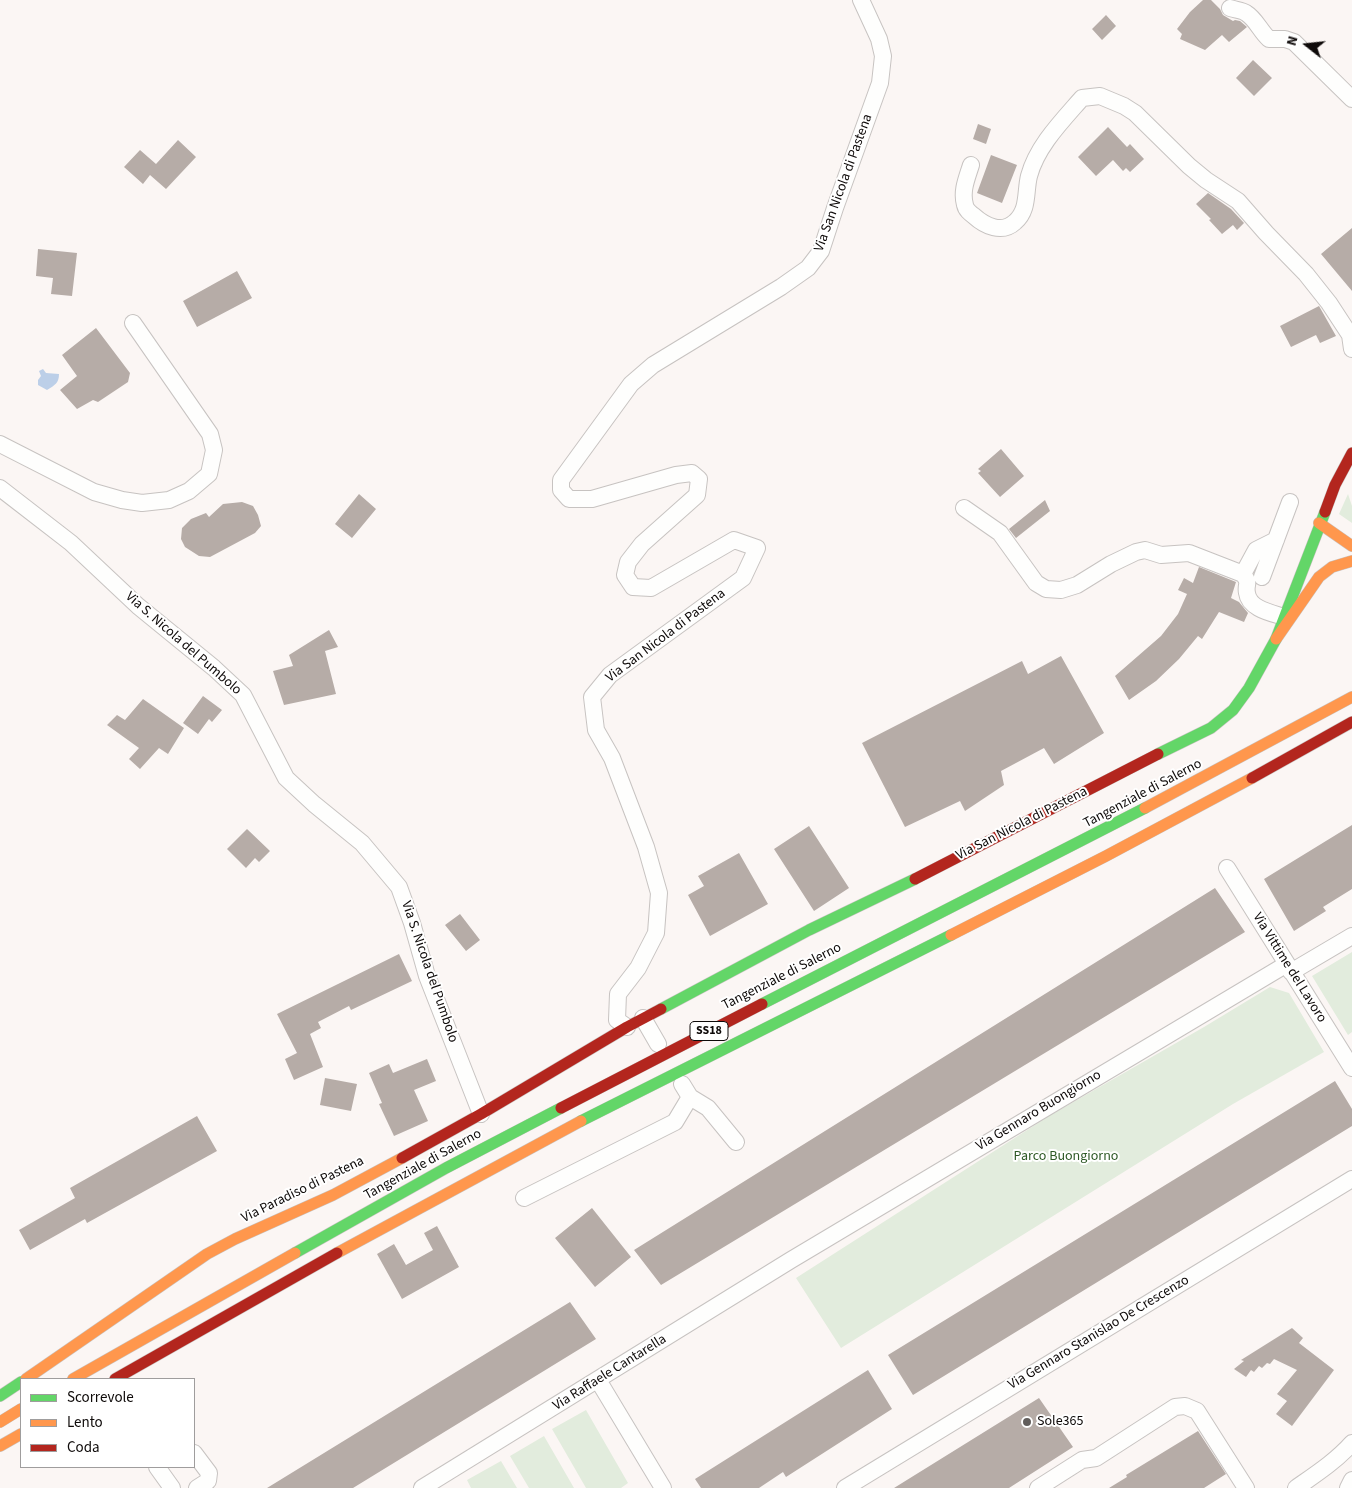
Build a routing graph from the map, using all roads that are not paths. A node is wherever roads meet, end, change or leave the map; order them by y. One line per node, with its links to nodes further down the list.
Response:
1 (861, 0): 32 (street, Via San Nicola di Pastena)
2 (1230, 8): 3 (street)
3 (1352, 100)
4 (971, 165): 6 (street)
5 (133, 323): 7 (street)
6 (1352, 349)
7 (0, 444)
8 (1352, 453): 12 (main road, Via San Nicola di Pastena)
9 (0, 488): 35 (street, Via S. Nicola del Pumbolo)
10 (1290, 502): 15 (street)
11 (964, 508): 18 (street)
12 (1324, 511): 13 (main road); 14 (main road, Via San Nicola di Pastena)
13 (1338, 520)
14 (1319, 523): 16 (main road); 20 (main road, Via San Nicola di Pastena)
15 (1276, 540): 18 (street); 19 (street)
16 (1352, 546)
17 (1352, 562): 21 (main road)
18 (1243, 574): 20 (street)
19 (1262, 577)
20 (1284, 617): 21 (main road, Via San Nicola di Pastena)
21 (1276, 639): 31 (main road, Via San Nicola di Pastena)
22 (1352, 690): 25 (main road)
23 (1352, 697): 25 (main road, Tangenziale di Salerno / SS18)
24 (1352, 722): 27 (main road, SS18)
25 (1299, 726): 41 (main road, Tangenziale di Salerno / SS18)
26 (1352, 731): 27 (main road)
27 (1326, 737): 42 (main road, SS18)
28 (1227, 868): 30 (street, Via Vittime del Lavoro)
29 (1352, 936): 30 (street, Via Gennaro Buongiorno)
30 (1289, 967): 34 (street, Via Vittime del Lavoro); 39 (street, Via Gennaro Buongiorno)
31 (644, 1018): 32 (main road, Via San Nicola di Pastena); 33 (street)
32 (628, 1027): 35 (main road, Via Paradiso di Pastena)
33 (658, 1044)
34 (1352, 1068)
35 (481, 1114): 40 (main road, Via Paradiso di Pastena)
36 (736, 1142): 38 (street)
37 (1352, 1178): 58 (street, Via Gennaro Stanislao De Crescenzo)
38 (524, 1198)
39 (792, 1260): 43 (street, Via Raffaele Cantarella)
40 (28, 1378)
41 (75, 1378)
42 (117, 1378)
43 (598, 1380): 54 (street, Via Raffaele Cantarella); 57 (street)
44 (20, 1383): 45 (main road)
45 (0, 1396)
46 (20, 1410): 47 (main road)
47 (0, 1422)
48 (20, 1435): 50 (main road)
49 (1352, 1443): 61 (street)
50 (0, 1446)
51 (195, 1453): 56 (street)
52 (158, 1468): 55 (street)
53 (1352, 1480): 62 (street)
54 (426, 1487)
55 (172, 1488)
56 (197, 1488)
57 (664, 1488)
58 (845, 1488)
59 (1038, 1488): 60 (street)
60 (1246, 1488)
61 (1296, 1488)
62 (1348, 1488)

